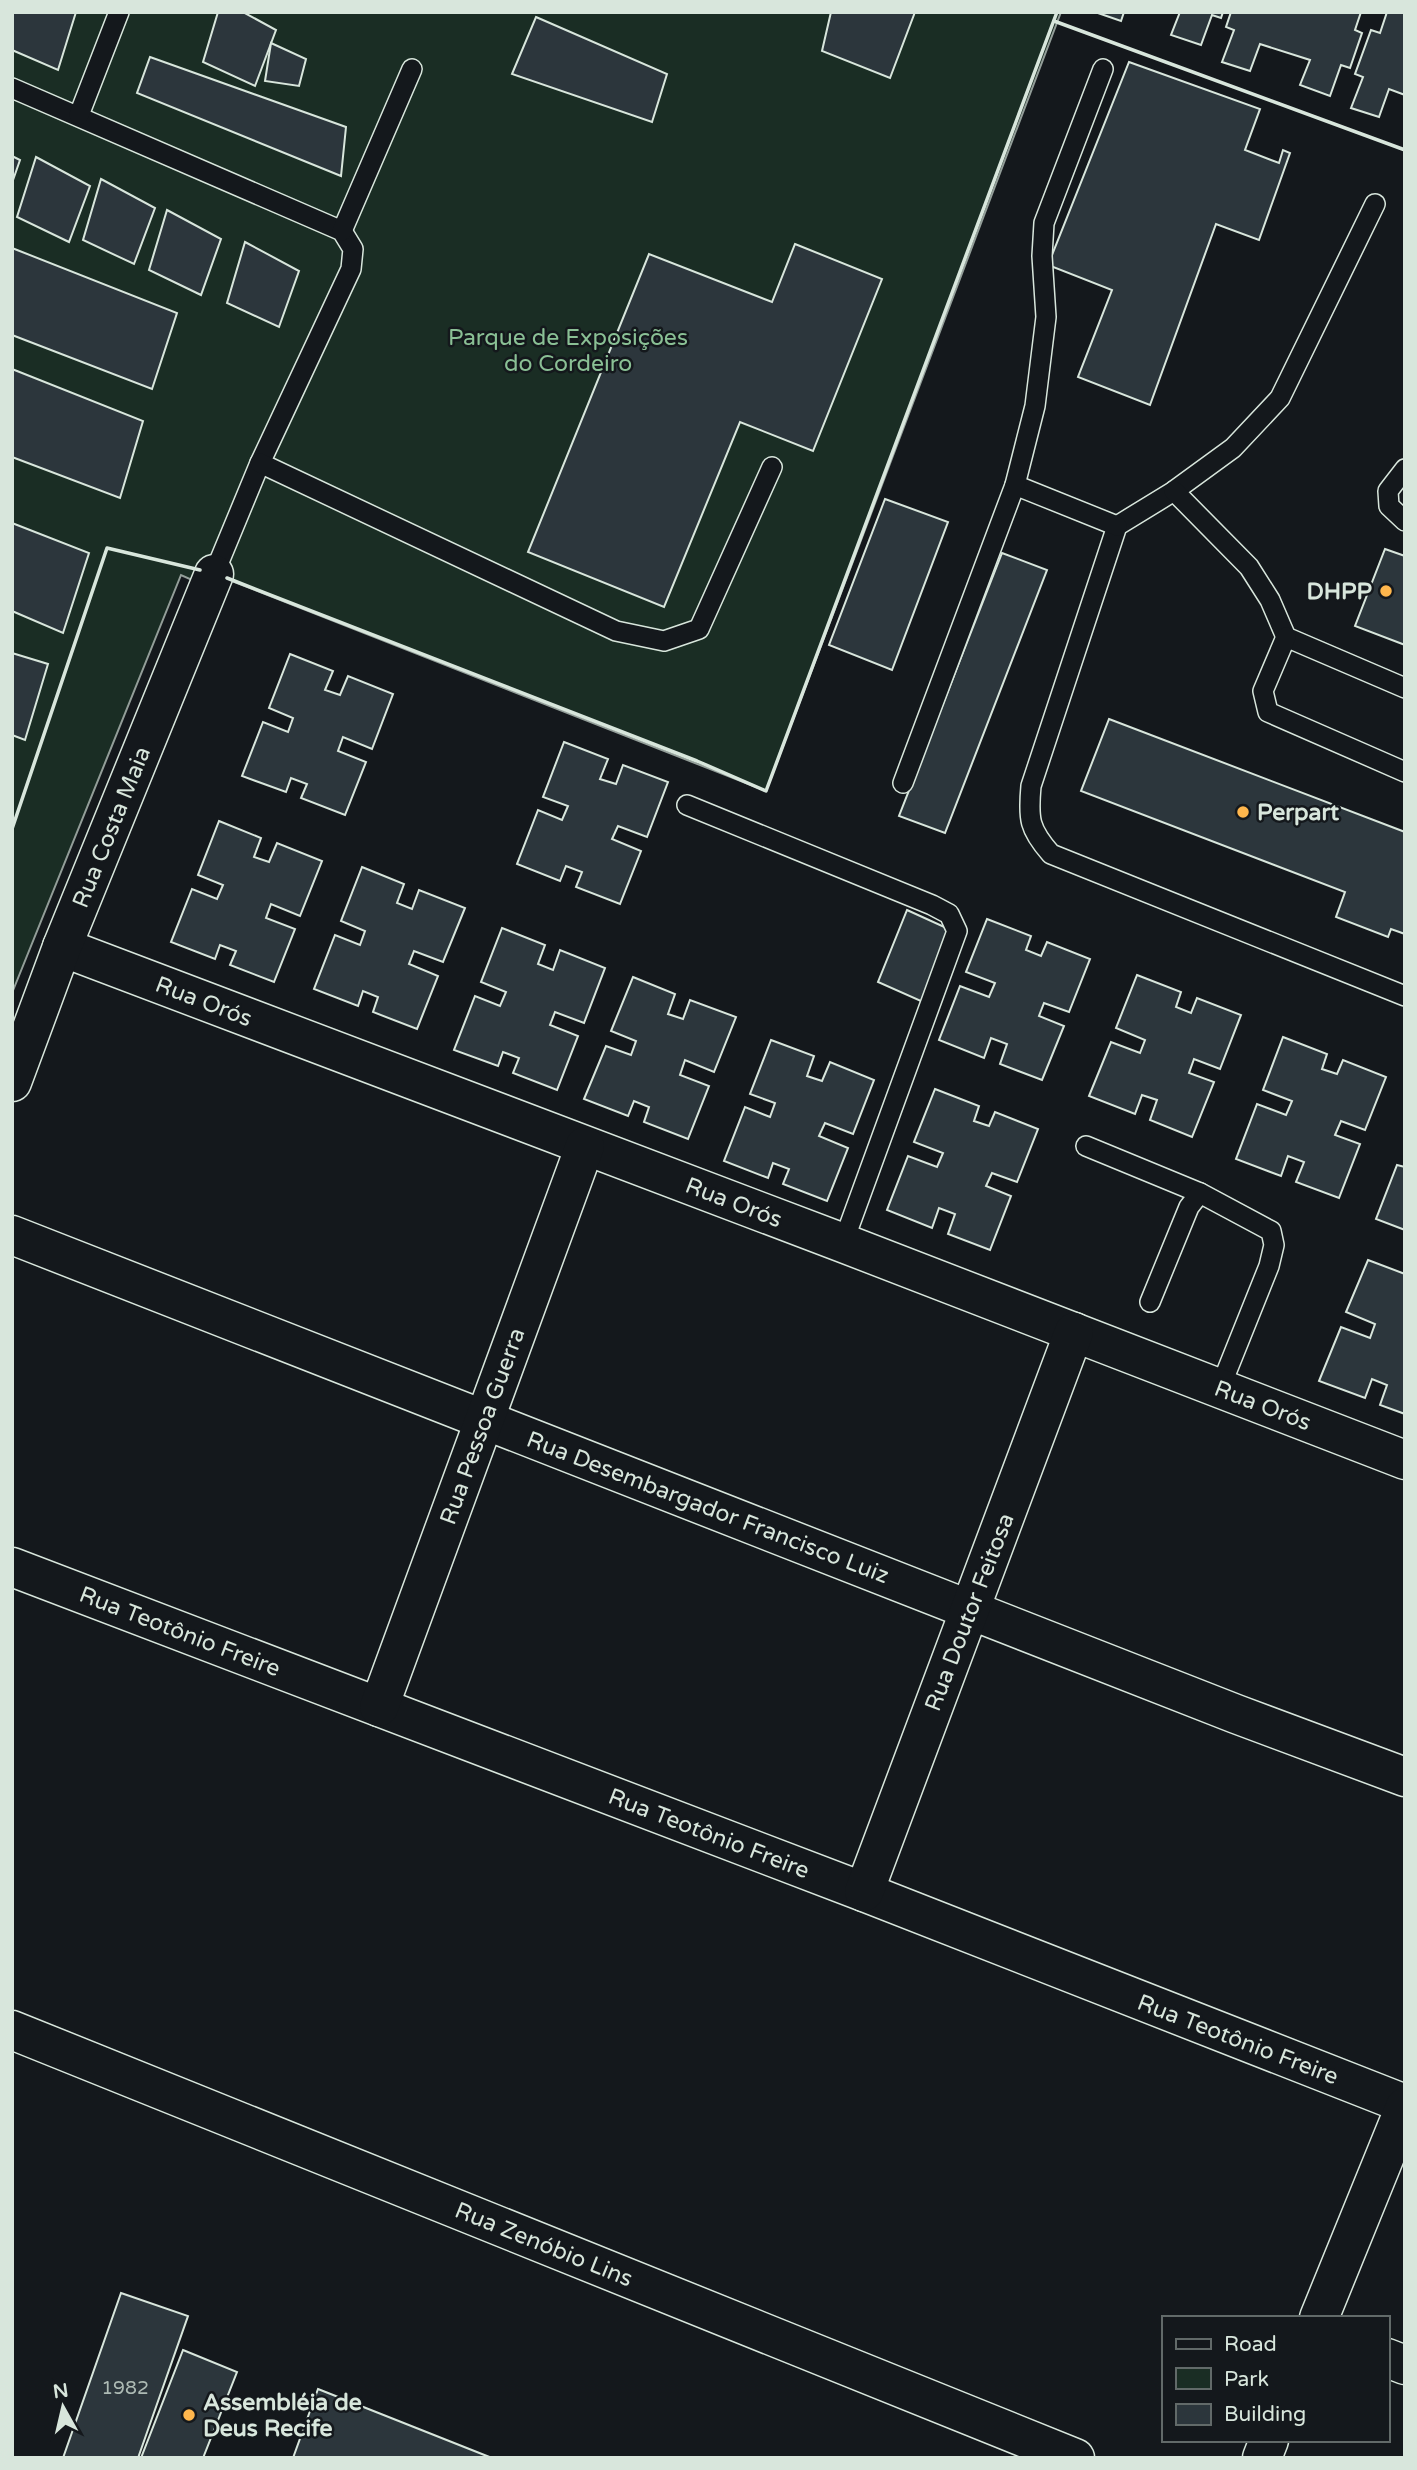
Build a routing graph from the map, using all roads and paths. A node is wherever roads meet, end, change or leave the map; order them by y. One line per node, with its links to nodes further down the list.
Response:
1 (120, 12): 5 (lane)
2 (412, 69): 7 (lane)
3 (1103, 69): 11 (lane)
4 (12, 88): 5 (lane)
5 (79, 115): 7 (lane)
6 (1375, 204): 12 (lane)
7 (342, 231): 8 (lane)
8 (260, 463): 9 (lane); 15 (lane)
9 (772, 467)
10 (1405, 469): 13 (lane)
11 (1015, 485): 14 (lane); 19 (lane)
12 (1174, 491): 14 (lane); 16 (lane)
13 (1405, 521)
14 (1117, 526): 22 (lane)
15 (214, 574): 21 (street, Rua Costa Maia)
16 (1286, 638): 17 (lane); 18 (lane)
17 (1405, 688)
18 (1405, 772)
19 (903, 783)
20 (687, 805): 28 (lane)
21 (62, 947): 23 (street, Rua Costa Maia); 24 (street, Rua Orós)
22 (1405, 996)
23 (12, 1082)
24 (584, 1146): 28 (street, Rua Orós); 32 (street, Rua Pessoa Guerra)
25 (1086, 1146): 26 (lane)
26 (1200, 1193): 29 (lane); 31 (lane)
27 (12, 1235): 32 (street, Rua Desembargador Francisco Luiz)
28 (843, 1242): 30 (street, Rua Orós)
29 (1150, 1302)
30 (1074, 1332): 31 (street, Rua Orós); 35 (street, Rua Doutor Feitosa)
31 (1220, 1388): 33 (street, Rua Orós)
32 (484, 1420): 35 (street, Rua Desembargador Francisco Luiz); 36 (street, Rua Pessoa Guerra)
33 (1405, 1460)
34 (12, 1567): 36 (street, Rua Teotônio Freire)
35 (970, 1609): 37 (street, Rua Desembargador Francisco Luiz); 38 (street, Rua Doutor Feitosa)
36 (379, 1707): 38 (street, Rua Teotônio Freire)
37 (1405, 1777)
38 (864, 1892): 40 (street, Rua Teotônio Freire)
39 (12, 2030): 42 (street, Rua Zenóbio Lins)
40 (1405, 2106): 41 (street)
41 (1320, 2316)
42 (1075, 2458)

